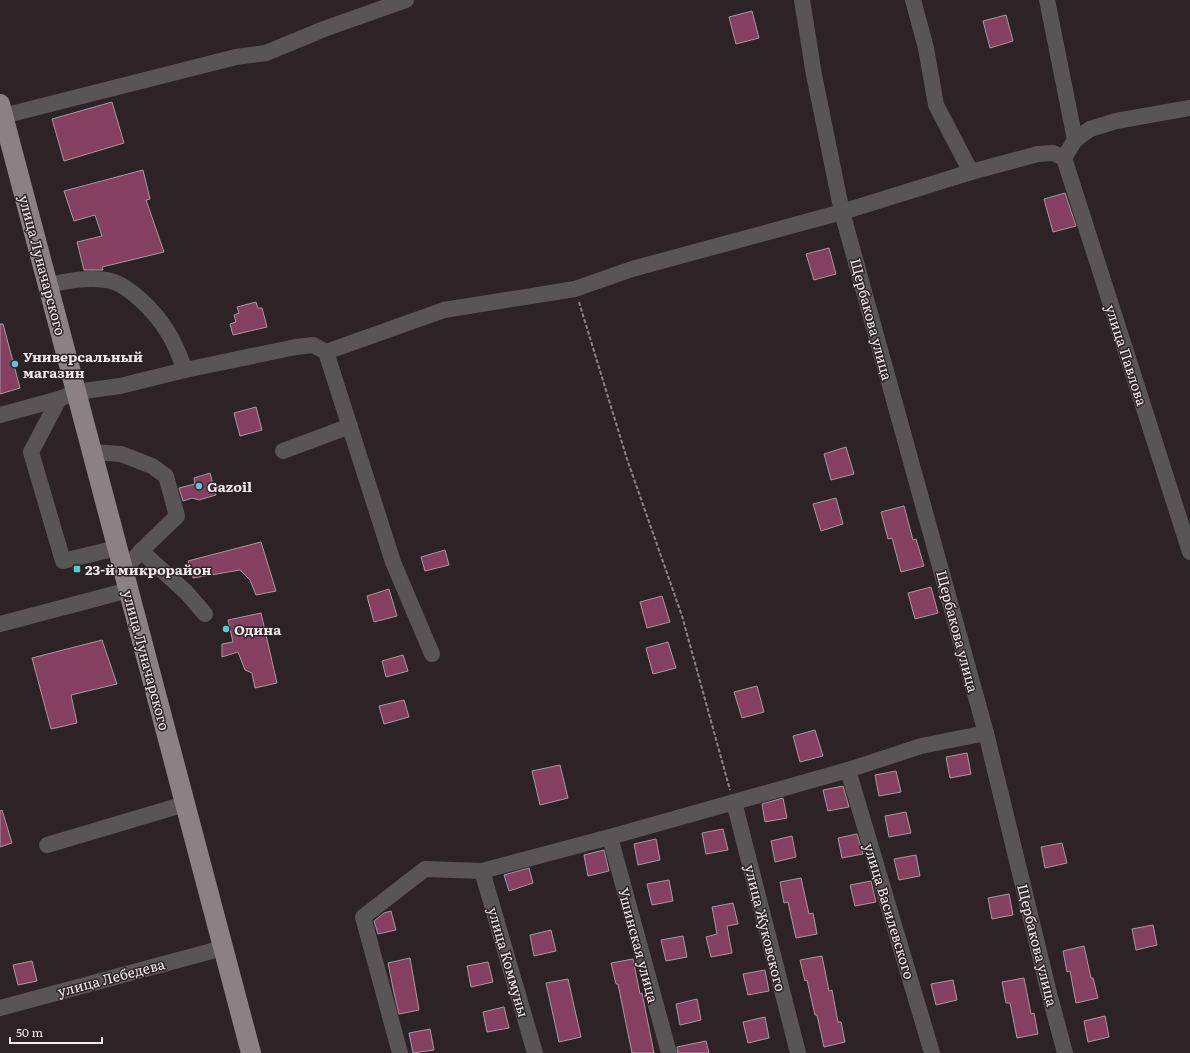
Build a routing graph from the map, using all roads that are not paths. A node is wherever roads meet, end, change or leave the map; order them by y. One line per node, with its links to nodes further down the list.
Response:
1 (406, 0): 6 (street)
2 (802, 0): 10 (street, Щербакова улица)
3 (913, 0): 9 (street)
4 (1046, 0): 7 (street)
5 (1190, 108): 7 (street)
6 (2, 110): 11 (main road, улица Луначарского)
7 (1075, 140): 8 (street)
8 (1064, 158): 9 (street); 21 (street, улица Павлова)
9 (972, 172): 10 (street)
10 (842, 212): 12 (street); 27 (street, Щербакова улица)
11 (48, 285): 13 (street); 14 (main road, улица Луначарского)
12 (326, 352): 13 (street); 16 (street)
13 (185, 370): 14 (street)
14 (68, 396): 15 (street); 18 (main road, улица Луначарского); 19 (street)
15 (0, 415)
16 (350, 426): 17 (street); 26 (street)
17 (283, 451)
18 (92, 452): 19 (main road, улица Луначарского); 20 (street)
19 (118, 548): 22 (main road, улица Луначарского)
20 (141, 551): 22 (street); 24 (street)
21 (1190, 552)
22 (124, 570): 23 (main road, улица Луначарского)
23 (129, 590): 25 (street); 30 (main road, улица Луначарского)
24 (205, 614)
25 (0, 624)
26 (432, 654)
27 (986, 733): 28 (street); 42 (street, Щербакова улица)
28 (848, 770): 29 (street); 41 (street, улица Василевского)
29 (734, 802): 31 (street); 40 (street, улица Жуковского)
30 (185, 804): 32 (street); 34 (main road, улица Луначарского)
31 (610, 837): 33 (street); 39 (street, Ушинская улица)
32 (47, 845)
33 (482, 871): 37 (street); 38 (street, улица Коммуны)
34 (223, 948): 35 (street, улица Лебедева); 36 (main road, улица Луначарского)
35 (0, 1008)
36 (251, 1053)
37 (400, 1053)
38 (535, 1053)
39 (669, 1053)
40 (798, 1053)
41 (932, 1053)
42 (1065, 1053)

